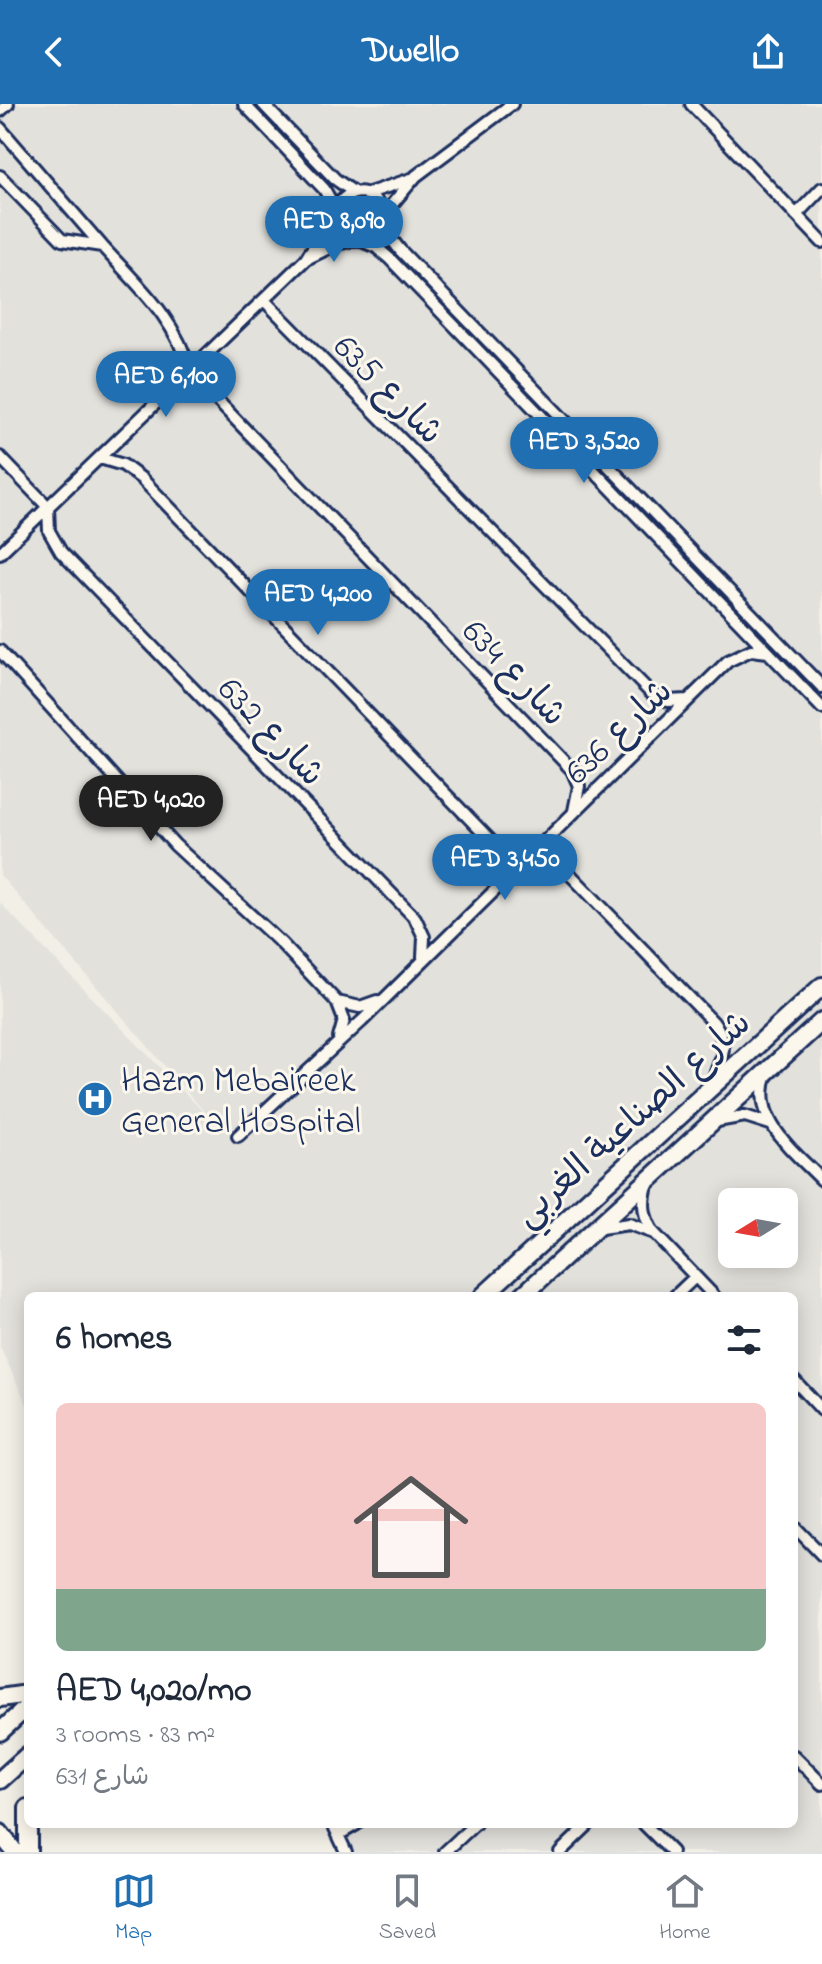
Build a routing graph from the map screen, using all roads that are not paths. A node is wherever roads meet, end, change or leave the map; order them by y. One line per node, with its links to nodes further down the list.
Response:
1 (8, 104): 6 (street)
2 (244, 104): 12 (street)
3 (263, 104): 11 (street)
4 (512, 104): 9 (street)
5 (691, 104): 13 (street)
6 (0, 111)
7 (0, 128): 17 (street)
8 (0, 176): 17 (street)
9 (416, 176): 11 (street); 14 (street)
10 (822, 188): 13 (street)
11 (360, 193): 12 (street); 14 (street)
12 (336, 213): 15 (street); 18 (street)
13 (796, 215): 16 (street)
14 (383, 218): 15 (street); 27 (street)
15 (357, 240): 18 (street); 26 (street)
16 (822, 242)
17 (102, 246): 20 (street)
18 (306, 259): 19 (street)
19 (264, 300): 20 (street); 28 (street, شارع 635)
20 (190, 372): 22 (street); 30 (street, شارع 634)
21 (0, 457): 23 (street)
22 (100, 458): 23 (street); 31 (street)
23 (48, 507): 24 (street); 33 (street, شارع 632)
24 (0, 553)
25 (0, 651): 36 (street)
26 (768, 652): 28 (street, شارع 636); 29 (street)
27 (822, 687)
28 (687, 700): 30 (street, شارع 636)
29 (822, 708)
30 (574, 811): 31 (street, شارع 636)
31 (533, 851): 32 (street, شارع 636)
32 (519, 865): 33 (street, شارع 636); 40 (street)
33 (423, 957): 35 (street, شارع 636)
34 (822, 986): 40 (main road, شارع الصناعية الغربي)
35 (382, 998): 36 (street); 38 (street, شارع 636)
36 (337, 1002): 38 (street)
37 (822, 1021): 39 (main road, شارع الصناعية الغربي)
38 (339, 1039): 43 (street, شارع 636)
39 (767, 1072): 41 (street); 42 (main road, شارع الصناعية الغربي)
40 (708, 1090): 49 (main road, شارع الصناعية الغربي)
41 (770, 1124): 42 (street); 45 (street)
42 (707, 1125): 44 (main road, شارع الصناعية الغربي)
43 (238, 1136)
44 (649, 1178): 46 (main road, شارع الصناعية الغربي); 47 (street)
45 (822, 1180)
46 (591, 1232): 47 (street); 50 (main road, شارع الصناعية الغربي)
47 (653, 1232): 48 (street)
48 (695, 1277): 51 (street); 52 (street)
49 (487, 1292)
50 (526, 1292)
51 (679, 1292)
52 (710, 1292)
53 (798, 1384): 54 (street)
54 (822, 1410)
55 (798, 1530): 56 (street)
56 (822, 1555)
57 (24, 1695): 58 (main road)
58 (0, 1698)
59 (24, 1710): 60 (main road)
60 (0, 1732)
61 (24, 1759): 63 (main road)
62 (798, 1760): 64 (street)
63 (0, 1780)
64 (822, 1784)
65 (27, 1828): 72 (main road)
66 (471, 1828): 74 (street)
67 (585, 1828): 75 (street)
68 (648, 1828): 76 (street)
69 (336, 1829): 73 (street)
70 (0, 1833): 71 (main road)
71 (15, 1852)
72 (28, 1852)
73 (346, 1852)
74 (445, 1852)
75 (560, 1852)
76 (672, 1852)

